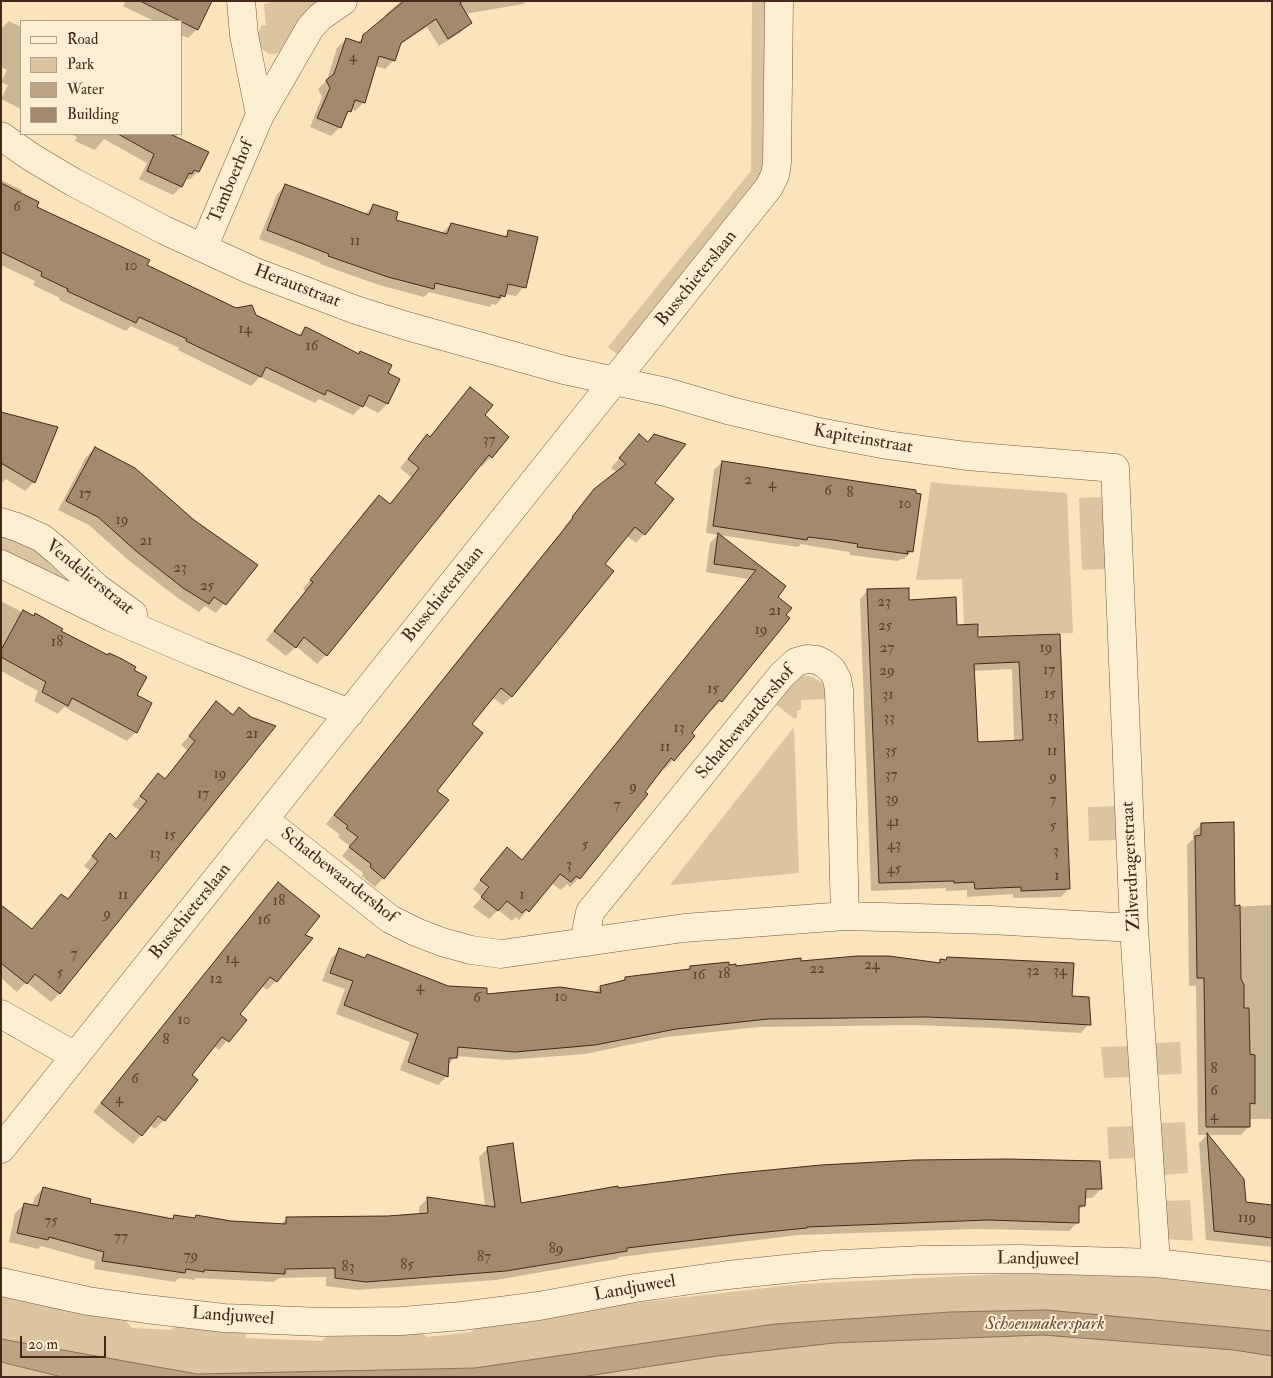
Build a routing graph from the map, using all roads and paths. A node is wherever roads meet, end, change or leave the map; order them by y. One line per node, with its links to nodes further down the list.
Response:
1 (241, 1): 4 (street)
2 (343, 1): 4 (street, Tamboerhof)
3 (778, 1): 7 (street, Busschieterslaan)
4 (260, 115): 6 (street, Tamboerhof)
5 (1, 136): 6 (street, Herautstraat)
6 (203, 248): 7 (street, Herautstraat)
7 (616, 381): 8 (street, Kapiteinstraat); 12 (street, Busschieterslaan)
8 (1115, 468): 15 (street, Zilverdragerstraat)
9 (1, 522): 11 (street, Vendelierstraat)
10 (1, 564): 11 (street, Vendelierstraat)
11 (200, 655): 12 (street, Vendelierstraat)
12 (350, 713): 13 (street, Busschieterslaan)
13 (265, 820): 16 (street, Schatbewaardershof); 18 (street, Busschieterslaan)
14 (845, 916): 15 (street, Schatbewaardershof); 16 (street, Schatbewaardershof); 16 (street, Schatbewaardershof)
15 (1134, 928): 20 (street, Zilverdragerstraat)
16 (587, 942)
17 (1, 1014): 18 (street)
18 (75, 1056): 19 (street, Busschieterslaan)
19 (1, 1149)
20 (1156, 1263): 21 (street, Landjuweel); 22 (street, Landjuweel)
21 (1272, 1276)
22 (1, 1282)

